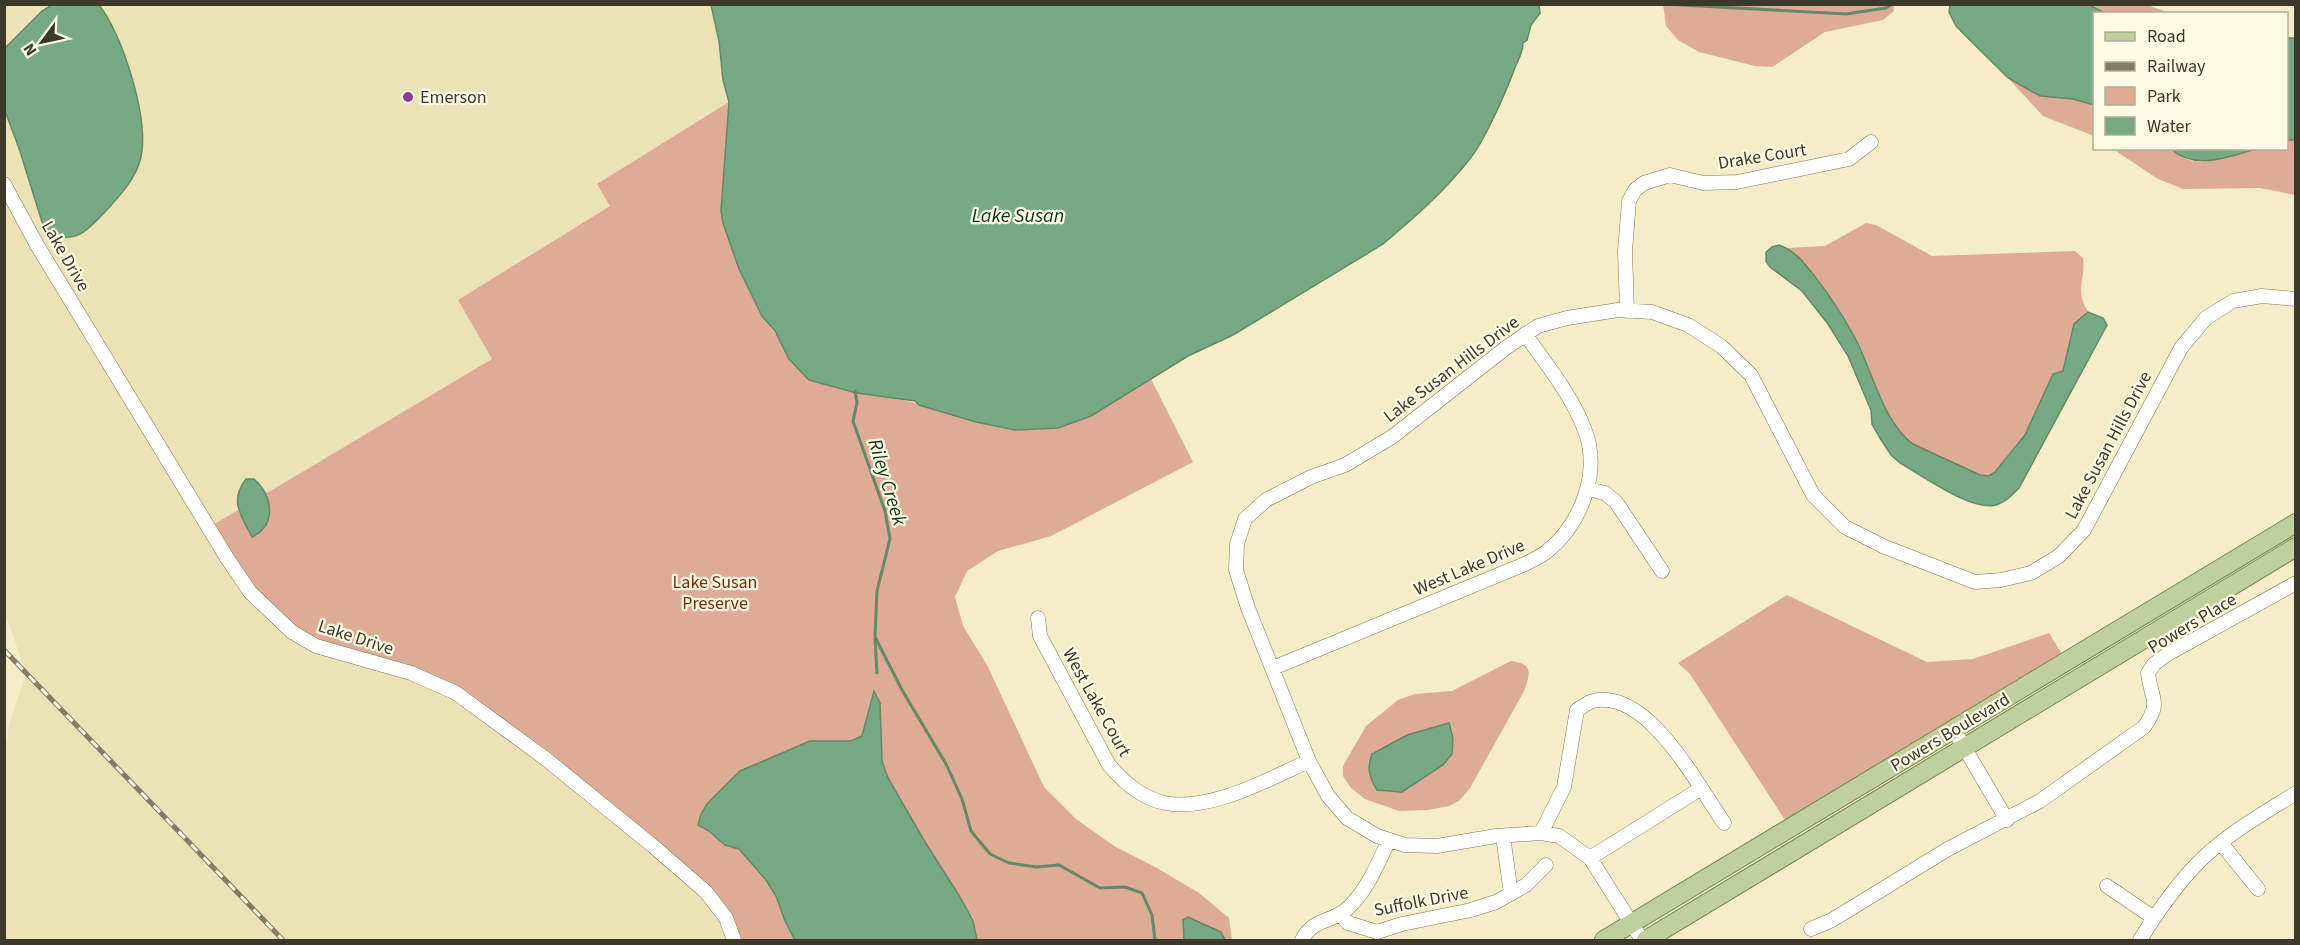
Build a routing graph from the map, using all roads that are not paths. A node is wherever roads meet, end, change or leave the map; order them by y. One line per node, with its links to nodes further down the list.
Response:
1 (1871, 142): 4 (street, Drake Court)
2 (4, 184): 33 (street, Lake Drive)
3 (2295, 299): 4 (street, Lake Susan Hills Drive)
4 (1627, 311): 5 (street, Lake Susan Hills Drive)
5 (1525, 334): 6 (street, West Lake Drive); 12 (street, Lake Susan Hills Drive)
6 (1588, 489): 9 (street); 12 (street, West Lake Drive)
7 (2295, 523): 13 (main road, Powers Boulevard)
8 (2295, 547): 14 (main road, Powers Boulevard)
9 (1662, 571)
10 (2295, 583): 18 (street, Powers Place)
11 (1038, 618): 15 (street, West Lake Court)
12 (1274, 668): 15 (street, Lake Susan Hills Drive)
13 (1954, 730): 14 (street); 31 (main road, Powers Boulevard)
14 (1964, 747): 18 (street); 36 (main road, Powers Boulevard)
15 (1309, 761): 22 (street, Lake Susan Hills Drive)
16 (1701, 789): 19 (street); 20 (street); 24 (street)
17 (2295, 793): 23 (street)
18 (2007, 820): 32 (street, Powers Place)
19 (1724, 823)
20 (1541, 833): 21 (street, Lake Susan Hills Drive); 24 (street, Lake Susan Hills Drive)
21 (1503, 836): 22 (street, Lake Susan Hills Drive); 28 (street)
22 (1389, 840): 29 (street)
23 (2221, 843): 27 (street); 30 (street)
24 (1590, 858): 31 (street, Lake Susan Hills Drive)
25 (1546, 865): 28 (street, Suffolk Drive)
26 (2107, 886): 30 (street)
27 (2258, 889)
28 (1511, 894): 29 (street, Suffolk Drive)
29 (1340, 914): 34 (street)
30 (2154, 918): 37 (street)
31 (1632, 924): 35 (main road, Powers Boulevard); 36 (street, Lake Susan Hills Drive)
32 (1811, 929)
33 (734, 940)
34 (1302, 940)
35 (1604, 940)
36 (1644, 940)
37 (2140, 940)

